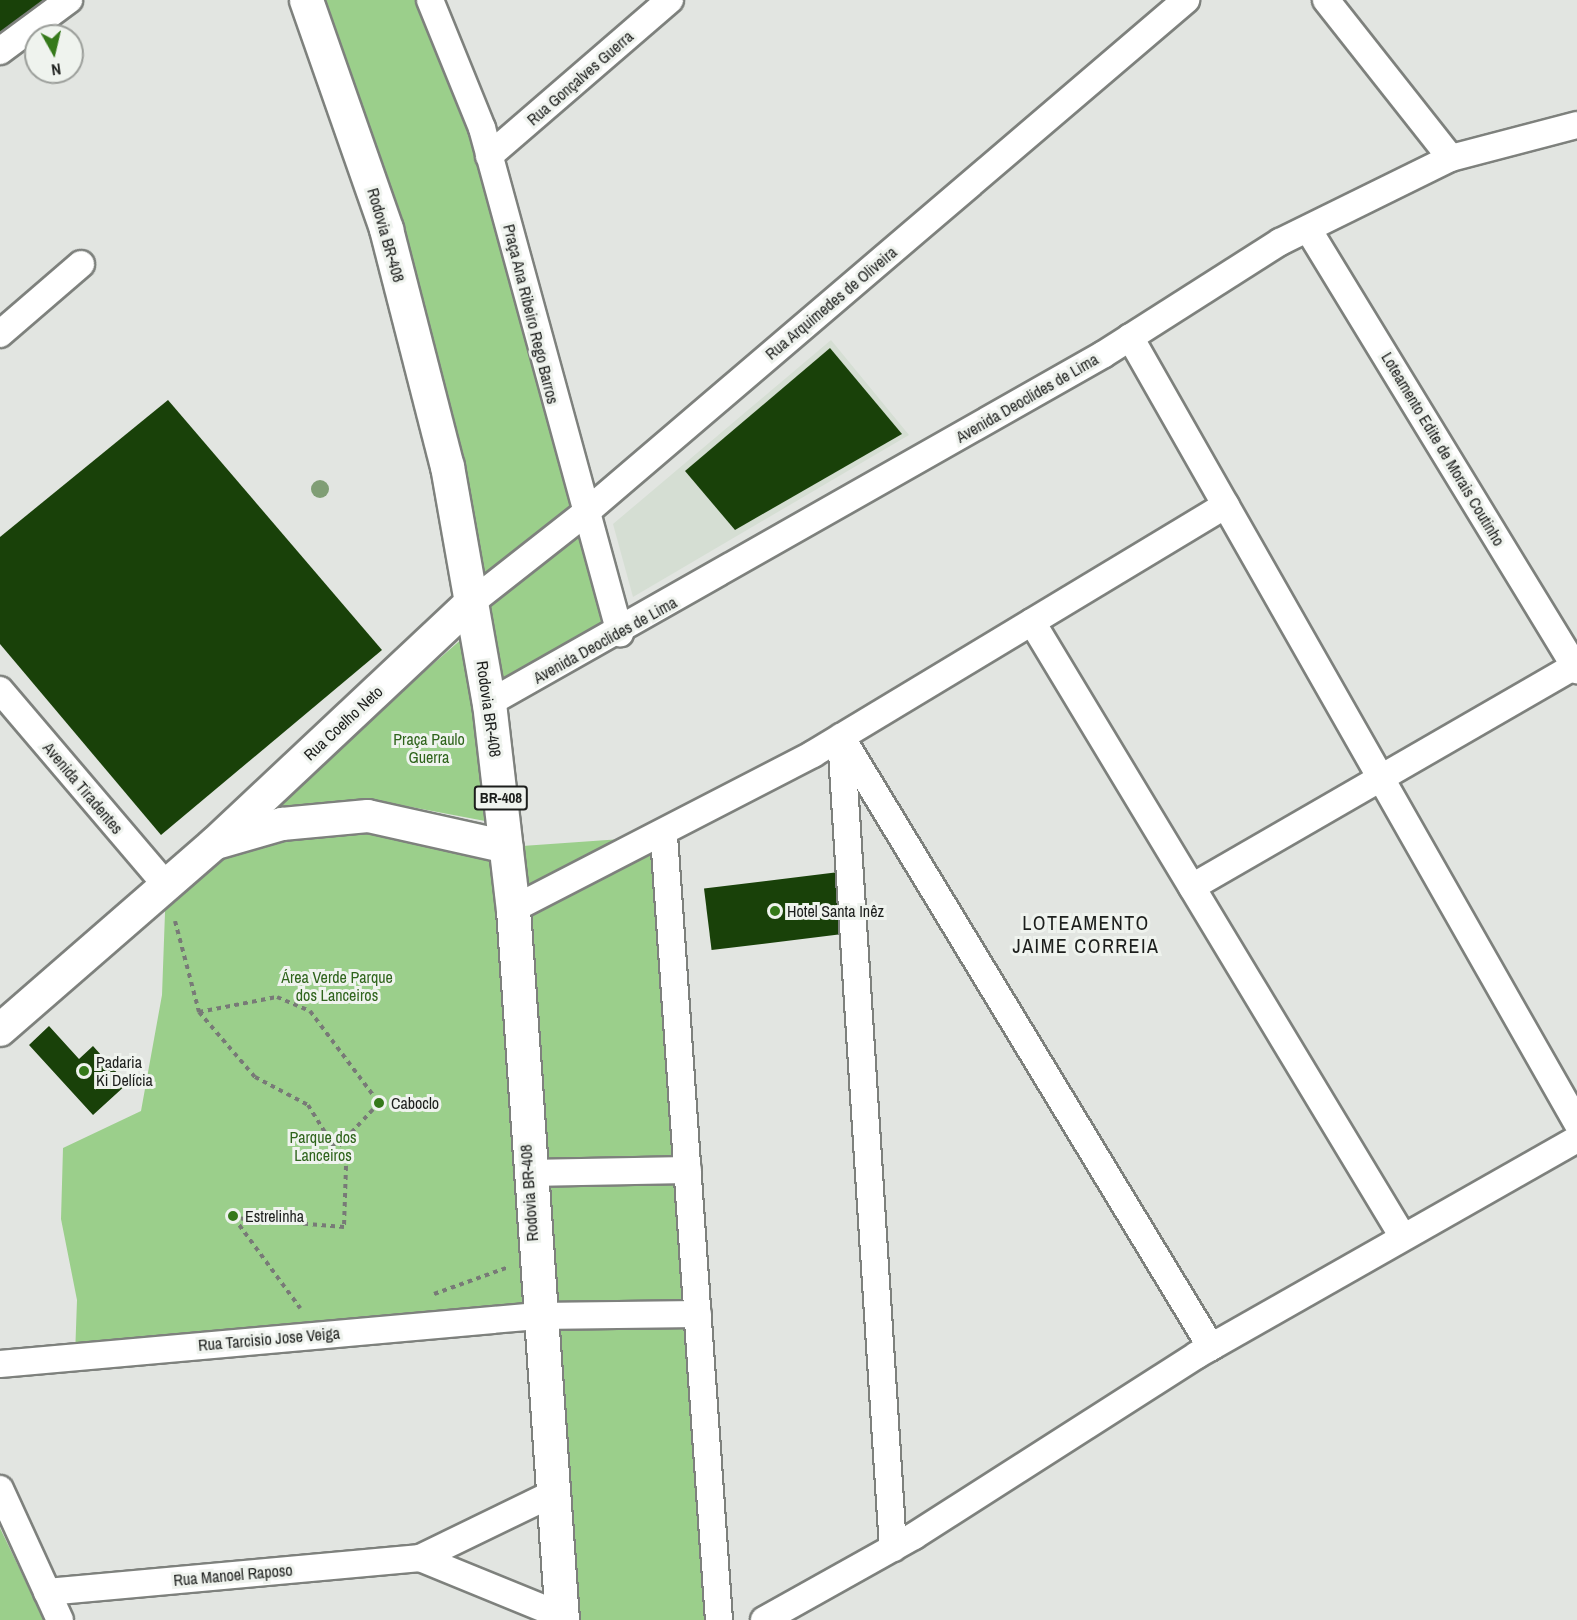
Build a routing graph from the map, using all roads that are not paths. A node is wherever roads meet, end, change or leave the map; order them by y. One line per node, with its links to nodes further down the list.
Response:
1 (69, 0): 7 (street)
2 (306, 0): 17 (main road, Rodovia BR-408 / BR-408)
3 (430, 0): 9 (street, Praça Ana Ribeiro Rego Barros)
4 (670, 0): 9 (street, Rua Gonçalves Guerra)
5 (1186, 0): 16 (street, Rua Arquimedes de Oliveira)
6 (1326, 0): 10 (street)
7 (0, 51)
8 (1576, 127): 10 (street, Avenida Deoclides de Lima)
9 (489, 156): 16 (street, Praça Ana Ribeiro Rego Barros)
10 (1451, 158): 11 (street, Avenida Deoclides de Lima)
11 (1308, 229): 14 (street, Avenida Deoclides de Lima); 20 (street, Loteamento Edite de Morais Coutinho)
12 (81, 264): 13 (street)
13 (0, 334)
14 (1130, 337): 15 (street); 19 (street, Avenida Deoclides de Lima)
15 (1226, 505): 18 (street); 24 (street)
16 (584, 514): 17 (street, Rua Arquimedes de Oliveira); 19 (street, Praça Ana Ribeiro Rego Barros)
17 (472, 602): 22 (main road, Rodovia BR-408 / BR-408); 26 (street, Rua Coelho Neto)
18 (1032, 622): 23 (street); 29 (street)
19 (620, 633): 22 (street, Avenida Deoclides de Lima)
20 (1576, 667): 24 (street)
21 (0, 690): 28 (street, Avenida Tiradentes)
22 (489, 703): 27 (main road, Rodovia BR-408 / BR-408)
23 (841, 737): 25 (street); 39 (street); 43 (street)
24 (1380, 777): 29 (street); 32 (street)
25 (664, 836): 30 (street); 34 (street)
26 (214, 844): 27 (street, Rua Coelho Neto); 28 (street, Rua Coelho Neto)
27 (507, 847): 30 (main road, Rodovia BR-408 / BR-408)
28 (166, 885): 31 (street, Rua Coelho Neto)
29 (1192, 887): 36 (street)
30 (513, 909): 35 (main road, Rodovia BR-408 / BR-408)
31 (0, 1030)
32 (1577, 1123)
33 (1577, 1139): 36 (street)
34 (688, 1170): 35 (street); 37 (street)
35 (528, 1173): 38 (main road, Rodovia BR-408 / BR-408)
36 (1403, 1237): 39 (street)
37 (698, 1314): 38 (street, Rua Tarcisio Jose Veiga); 48 (street)
38 (538, 1316): 40 (street, Rua Tarcisio Jose Veiga); 42 (main road, Rodovia BR-408 / BR-408)
39 (1211, 1347): 43 (street)
40 (0, 1364)
41 (0, 1489): 45 (street)
42 (554, 1493): 44 (street, Rua Manoel Raposo); 46 (main road, Rodovia BR-408 / BR-408)
43 (893, 1548): 49 (street)
44 (420, 1558): 45 (street, Rua Manoel Raposo); 46 (street, Rua Manoel Raposo)
45 (47, 1592): 47 (street)
46 (562, 1618)
47 (60, 1620)
48 (719, 1620)
49 (765, 1620)

